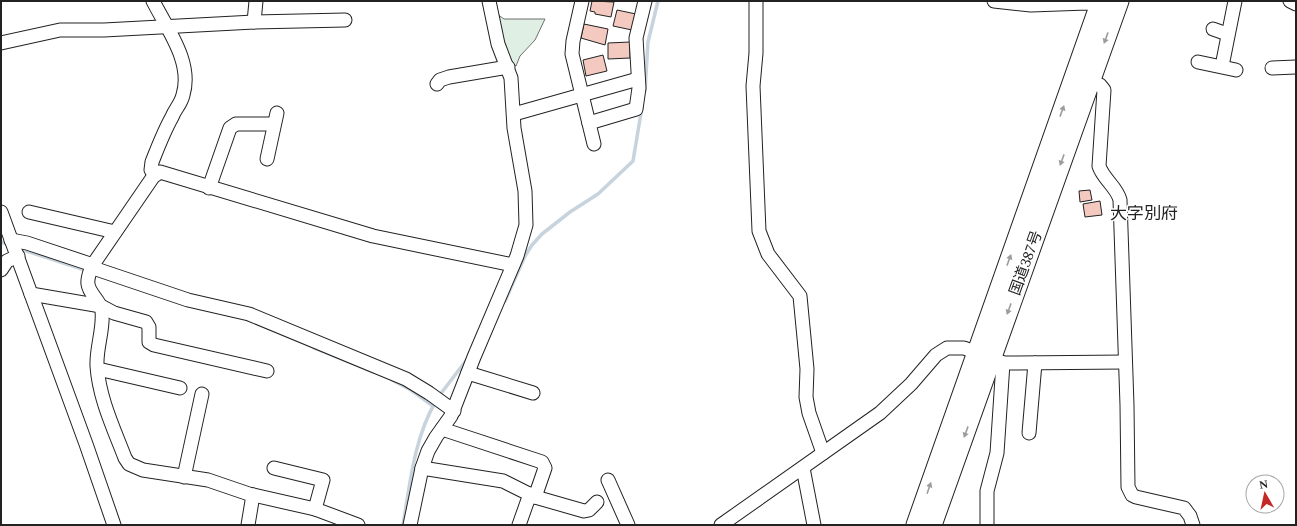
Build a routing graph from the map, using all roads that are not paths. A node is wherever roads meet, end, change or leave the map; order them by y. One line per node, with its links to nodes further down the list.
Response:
1 (153, 1): 15 (street)
2 (256, 1): 14 (street)
3 (489, 1): 21 (street)
4 (582, 1): 28 (street)
5 (645, 1): 25 (street)
6 (756, 1): 56 (street)
7 (994, 1): 11 (street)
8 (1119, 1): 26 (highway, 国道387号, one-way to 26)
9 (1234, 1): 17 (street)
10 (1290, 1): 12 (street)
11 (1100, 3): 44 (highway, 国道387号, one-way to 11)
12 (1296, 4)
13 (345, 20): 14 (street)
14 (254, 22): 15 (street)
15 (167, 26): 18 (street); 33 (street)
16 (1213, 29): 17 (street)
17 (1227, 34): 20 (street)
18 (1, 43)
19 (1198, 62): 20 (street)
20 (1222, 66): 24 (street)
21 (508, 67): 27 (street); 29 (street)
22 (1296, 67): 23 (street)
23 (1272, 68)
24 (1236, 70)
25 (638, 79): 28 (street); 30 (street)
26 (1090, 81): 44 (highway, 国道387号, one-way to 44); 45 (street)
27 (437, 84)
28 (582, 95): 29 (street); 30 (street)
29 (514, 114): 39 (street)
30 (589, 123): 31 (street)
31 (594, 144)
32 (267, 159): 34 (street)
33 (155, 175): 34 (street); 37 (street)
34 (209, 188): 39 (street)
35 (1, 212): 38 (street)
36 (29, 212): 37 (street)
37 (115, 232): 41 (street)
38 (15, 250): 40 (street); 41 (street); 42 (street)
39 (513, 265): 49 (street)
40 (1, 270)
41 (90, 272): 43 (street); 53 (street)
42 (31, 294): 43 (street); 66 (street)
43 (101, 306): 47 (street); 48 (street)
44 (990, 358): 46 (street); 56 (street); 74 (highway, 国道387号, one-way to 44); 75 (highway, 国道387号, one-way to 75); 76 (street)
45 (1125, 362): 46 (street); 77 (street)
46 (1035, 363): 55 (street)
47 (98, 369): 50 (street); 60 (street)
48 (267, 371)
49 (468, 373): 51 (street); 53 (street)
50 (180, 388)
51 (533, 393)
52 (202, 394): 60 (street)
53 (454, 410): 54 (street)
54 (442, 429): 58 (street); 63 (street)
55 (1029, 433)
56 (824, 453): 59 (street)
57 (274, 468): 65 (street)
58 (422, 468): 63 (street); 69 (street)
59 (803, 468): 72 (street); 73 (street)
60 (184, 476): 62 (street)
61 (608, 480): 71 (street)
62 (253, 495): 65 (street); 67 (street)
63 (532, 495): 64 (street); 70 (street)
64 (597, 502)
65 (314, 509): 68 (street)
66 (114, 525)
67 (248, 525)
68 (358, 525)
69 (410, 525)
70 (519, 525)
71 (628, 525)
72 (721, 525)
73 (814, 525)
74 (916, 525)
75 (932, 525)
76 (987, 525)
77 (1193, 525)

